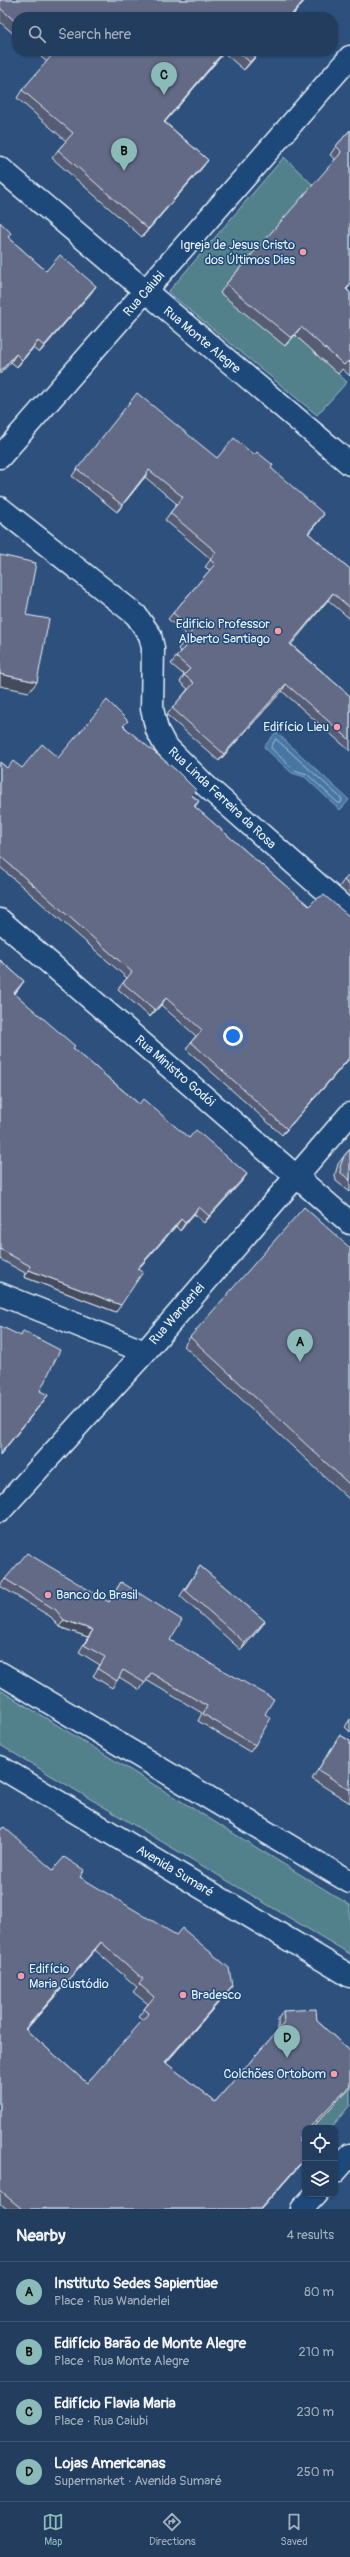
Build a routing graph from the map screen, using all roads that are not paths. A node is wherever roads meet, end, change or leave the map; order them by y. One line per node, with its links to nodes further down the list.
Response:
1 (350, 57): 3 (street, Rua Caiubi)
2 (0, 168): 3 (street, Rua Monte Alegre)
3 (146, 292): 4 (street, Rua Caiubi); 5 (street, Rua Monte Alegre)
4 (0, 458)
5 (350, 464)
6 (0, 508): 7 (street, Rua Linda Ferreira da Rosa)
7 (350, 913)
8 (0, 920): 10 (street, Rua Ministro Godói)
9 (350, 1114): 10 (street, Rua Wanderlei)
10 (297, 1176): 11 (street, Rua Ministro Godói); 13 (street, Rua Wanderlei)
11 (350, 1223)
12 (0, 1294): 13 (street)
13 (145, 1352): 14 (street, Rua Wanderlei)
14 (0, 1511)
15 (0, 1673): 17 (street)
16 (0, 1767): 18 (street, Avenida Sumaré)
17 (350, 1882)
18 (350, 1976)
19 (350, 2155): 20 (street)
20 (338, 2169)
21 (313, 2197): 22 (street)
22 (302, 2209)

